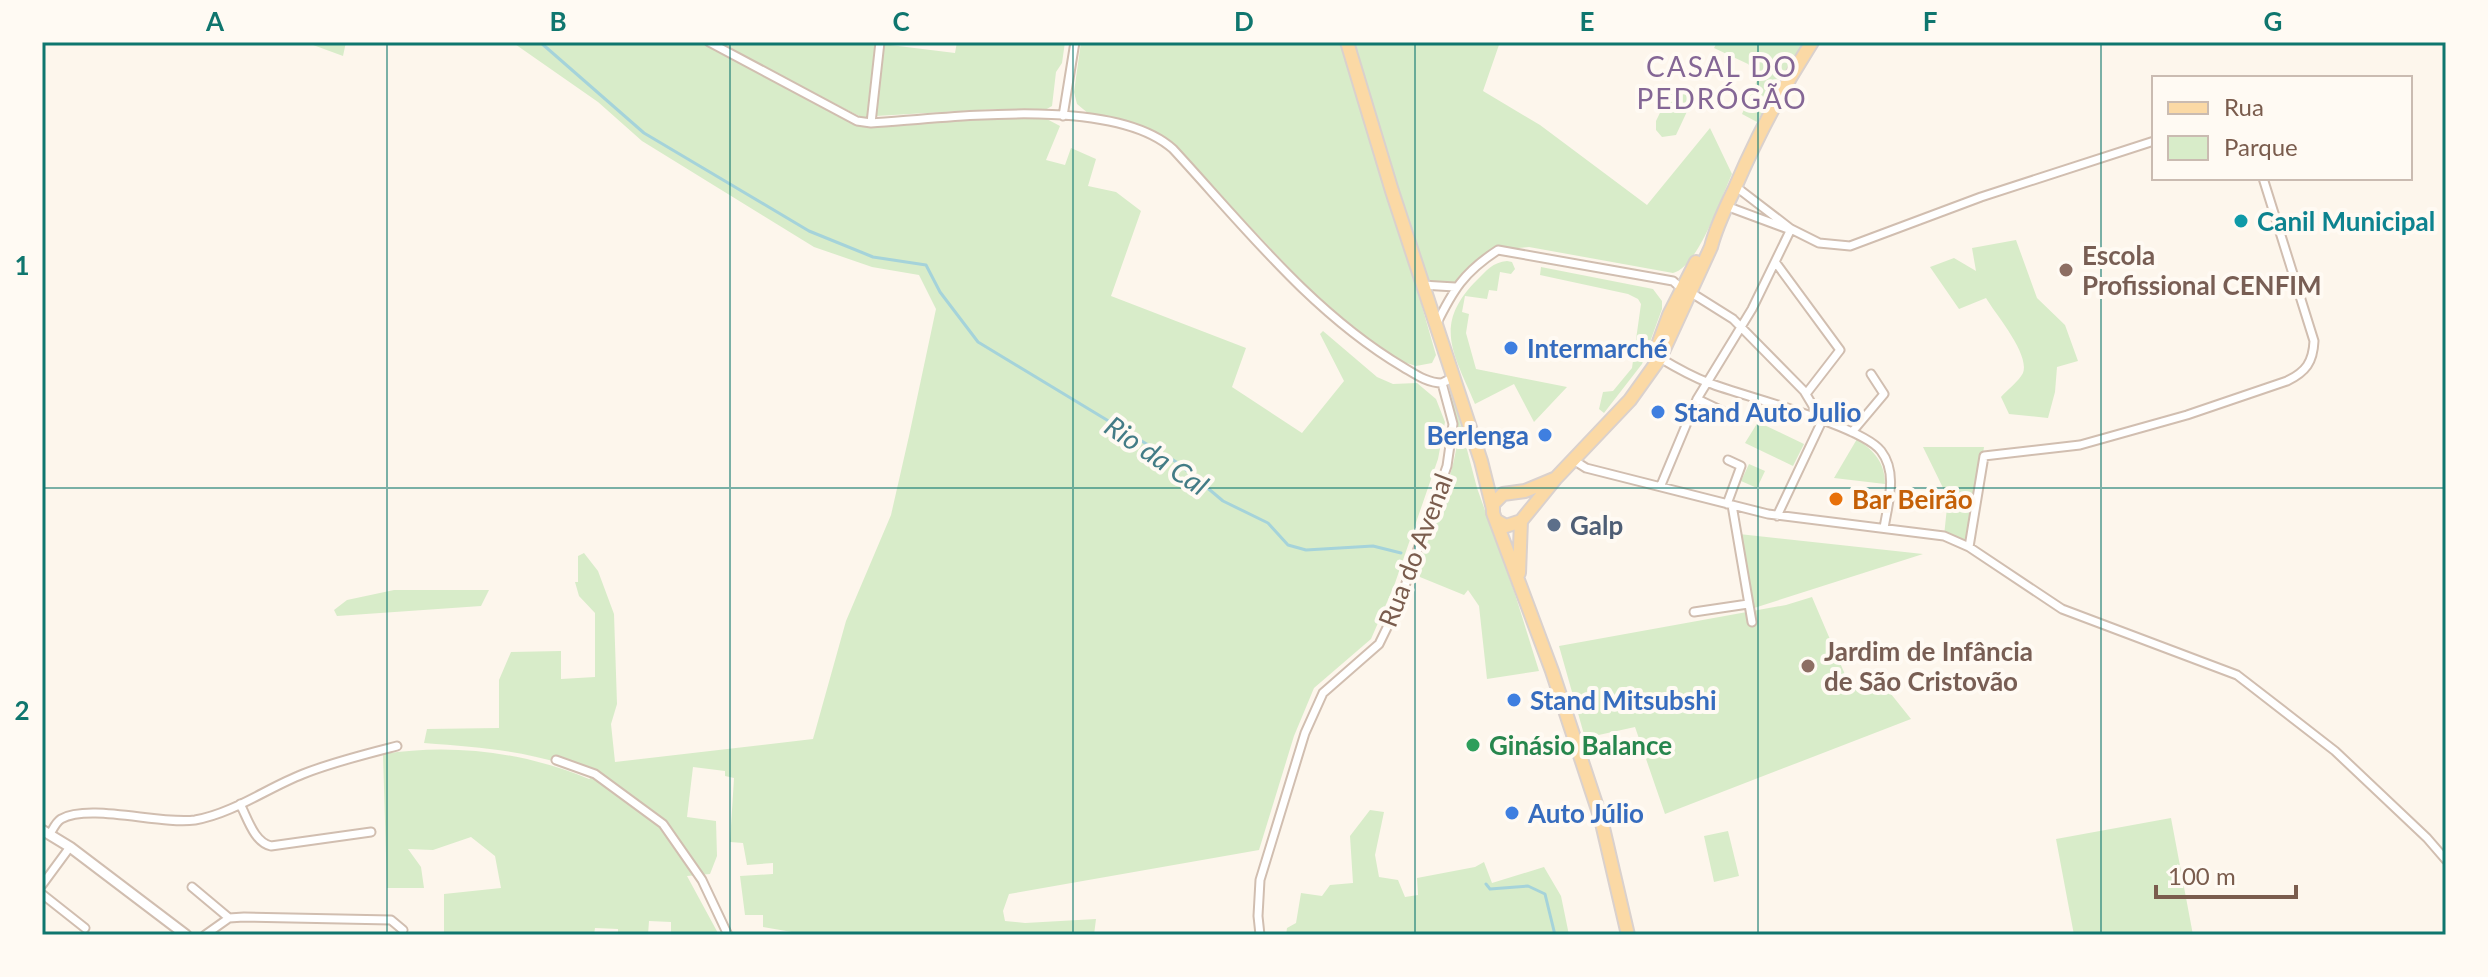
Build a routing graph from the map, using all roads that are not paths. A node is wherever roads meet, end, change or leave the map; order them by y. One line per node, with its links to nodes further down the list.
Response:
1 (709, 42): 7 (street)
2 (880, 42): 7 (street)
3 (1075, 42): 6 (street)
4 (1347, 42): 14 (main road)
5 (1812, 42): 10 (main road)
6 (1063, 116): 7 (street); 21 (street)
7 (871, 123)
8 (2152, 142): 12 (street)
9 (2264, 180): 39 (street)
10 (1735, 186): 11 (main road); 12 (street)
11 (1726, 206): 12 (street); 16 (main road)
12 (1791, 229): 13 (street)
13 (1776, 263): 18 (street); 23 (street)
14 (1422, 285): 15 (street); 17 (main road)
15 (1455, 287): 16 (street); 17 (street)
16 (1686, 290): 18 (street); 19 (main road)
17 (1435, 326): 21 (main road)
18 (1741, 329): 22 (street); 23 (street)
19 (1657, 362): 22 (street); 30 (main road)
20 (1871, 374): 27 (street)
21 (1448, 380): 29 (main road); 61 (street, Rua do Avenal)
22 (1707, 382): 24 (street); 26 (street)
23 (1806, 394): 26 (street)
24 (1697, 399): 25 (street); 32 (street)
25 (1735, 417)
26 (1822, 421): 27 (street); 36 (street)
27 (1852, 432): 38 (street)
28 (1728, 460): 34 (street)
29 (1481, 461): 33 (main road); 35 (main road)
30 (1575, 461): 31 (main road); 32 (street)
31 (1556, 478): 33 (main road); 37 (main road)
32 (1661, 485): 34 (street)
33 (1511, 493): 35 (main road); 37 (main road)
34 (1730, 505): 36 (street); 41 (street)
35 (1495, 515): 37 (main road); 40 (main road)
36 (1777, 516): 38 (street)
37 (1523, 518): 40 (main road)
38 (1884, 528): 39 (street)
39 (1969, 547): 50 (street)
40 (1519, 576): 62 (main road)
41 (1748, 604): 42 (street); 43 (street)
42 (1694, 612)
43 (1752, 622)
44 (397, 746): 46 (street)
45 (556, 760): 60 (street)
46 (240, 804): 47 (street); 48 (street)
47 (46, 832): 49 (street)
48 (371, 832)
49 (70, 847): 51 (street); 58 (street)
50 (2446, 860)
51 (42, 885)
52 (192, 887): 54 (street)
53 (42, 894): 55 (street)
54 (229, 918): 56 (street); 57 (street)
55 (85, 928)
56 (220, 930): 59 (street)
57 (403, 930)
58 (186, 935)
59 (205, 935)
60 (728, 935)
61 (1260, 935)
62 (1628, 935)

